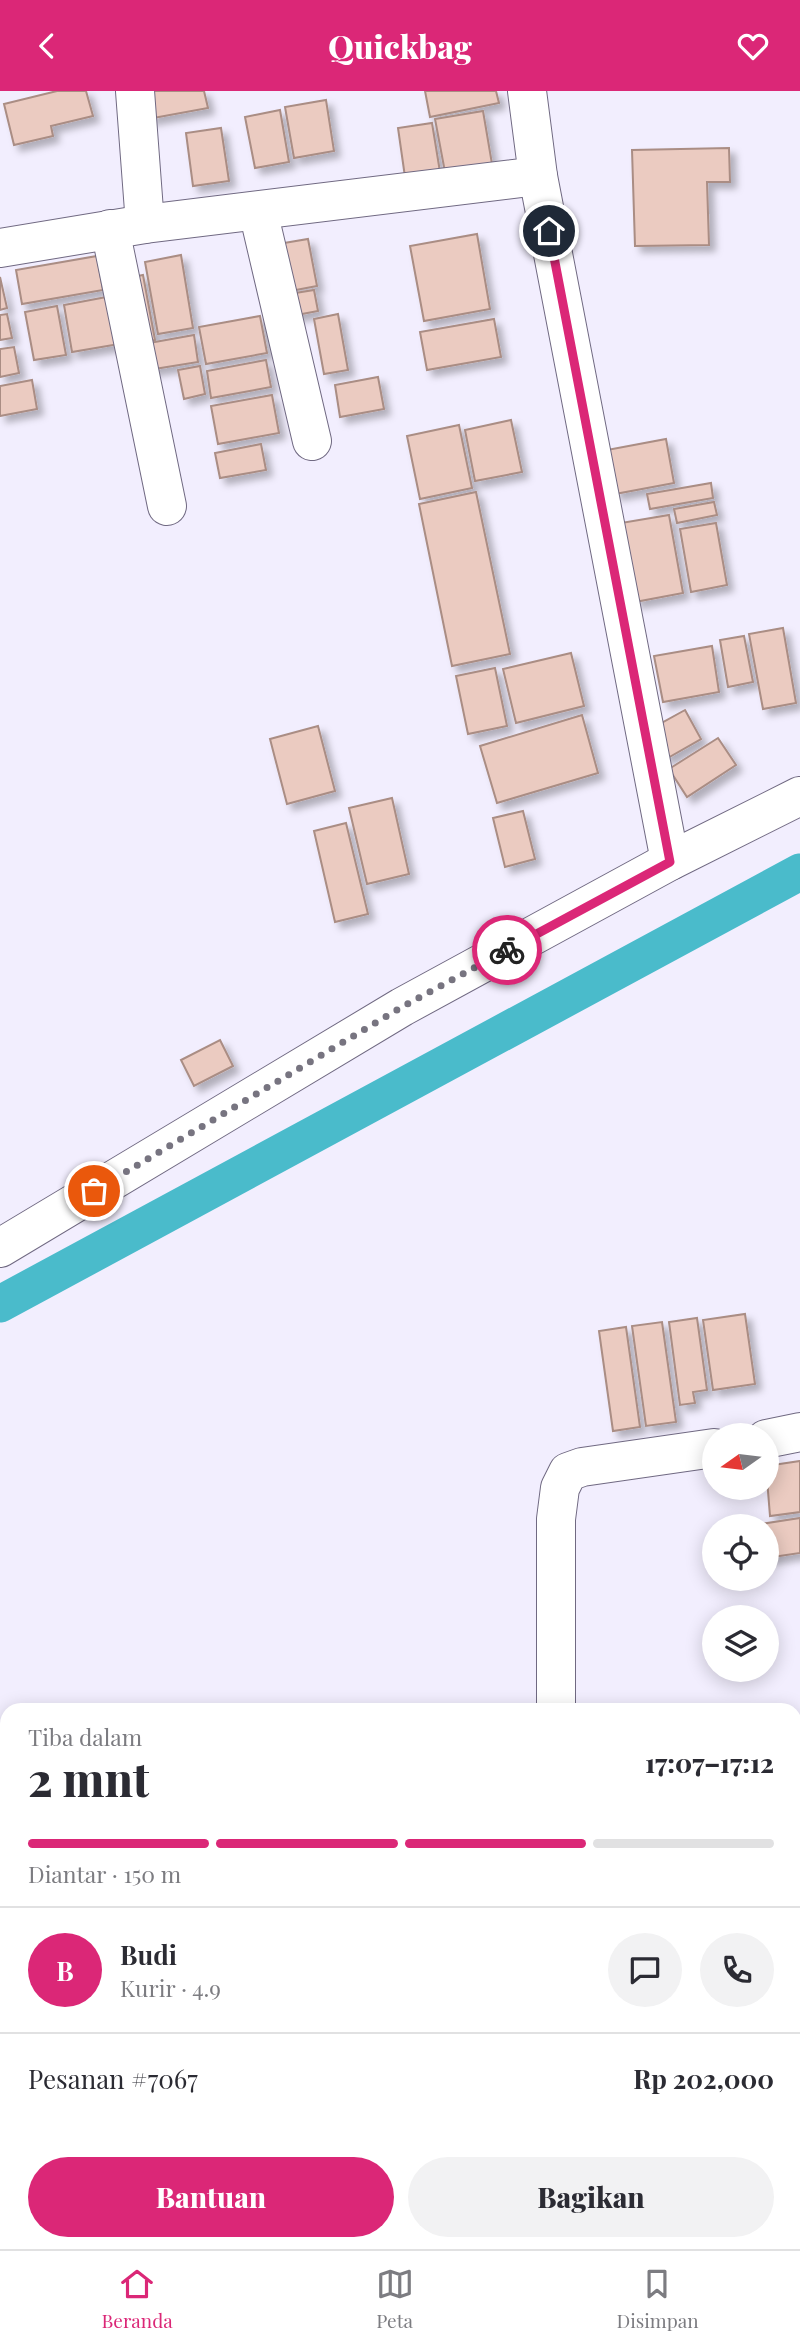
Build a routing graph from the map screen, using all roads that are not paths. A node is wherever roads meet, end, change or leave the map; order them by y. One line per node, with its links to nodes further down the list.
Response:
1 (135, 91): 5 (street)
2 (527, 91): 3 (street)
3 (538, 177): 4 (street); 10 (street)
4 (258, 211): 5 (street); 7 (street)
5 (128, 227): 6 (street); 8 (street)
6 (0, 248)
7 (312, 441)
8 (167, 506)
9 (800, 796): 10 (street)
10 (670, 862): 11 (street)
11 (0, 1248)
12 (800, 1432): 13 (street)
13 (779, 1436)
14 (702, 1450): 15 (street)
15 (556, 1703)

